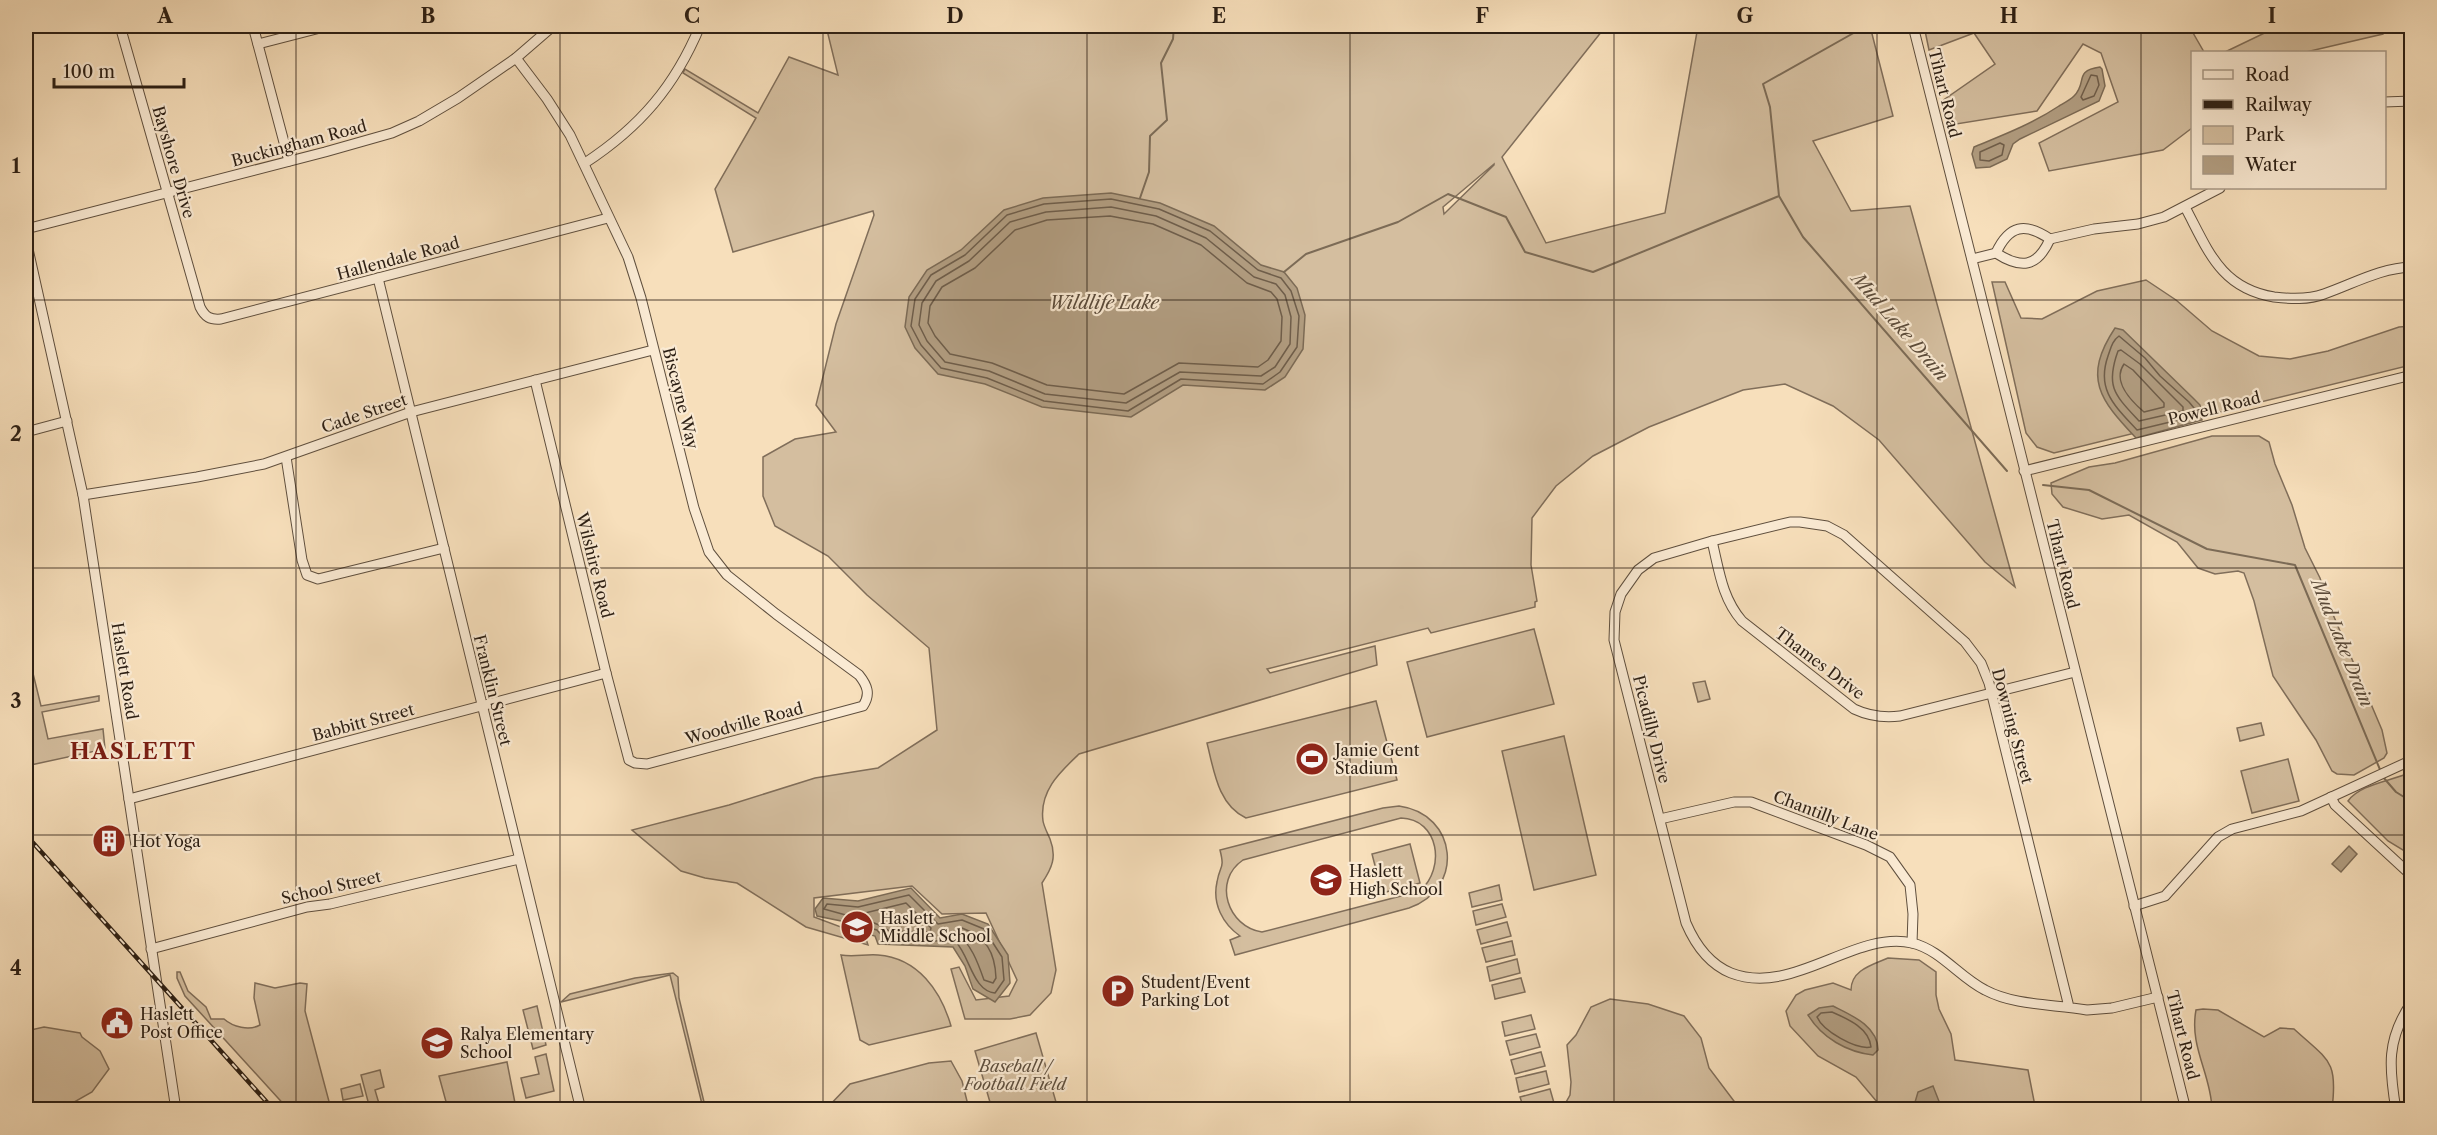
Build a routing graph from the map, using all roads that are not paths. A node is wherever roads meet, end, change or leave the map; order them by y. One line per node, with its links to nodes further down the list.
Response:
1 (120, 26): 14 (street, Bayshore Drive)
2 (253, 26): 7 (street)
3 (328, 26): 7 (street)
4 (553, 26): 8 (street, Buckingham Road)
5 (700, 26): 12 (street)
6 (1913, 26): 21 (street, Tihart Road)
7 (258, 44): 11 (street)
8 (516, 58): 11 (street, Buckingham Road); 12 (street, Biscayne Way)
9 (2412, 100): 10 (street)
10 (2386, 102)
11 (289, 161): 14 (street, Buckingham Road)
12 (585, 163): 16 (street, Biscayne Way)
13 (2218, 189): 15 (street)
14 (168, 194): 17 (street, Buckingham Road); 25 (street, Bayshore Drive)
15 (2185, 207): 18 (street); 22 (street)
16 (608, 218): 24 (street, Hallendale Road); 26 (street, Biscayne Way)
17 (26, 229)
18 (2050, 239): 20 (street); 20 (street)
19 (26, 240): 23 (street, Haslett Road)
20 (1996, 253): 21 (street)
21 (1972, 259): 33 (street, Tihart Road)
22 (2412, 267)
23 (30, 278): 30 (street, Haslett Road)
24 (378, 278): 25 (street, Hallendale Road); 29 (street, Franklin Street)
25 (200, 307)
26 (653, 350): 28 (street, Cade Street); 40 (street, Biscayne Way)
27 (2412, 375): 33 (street, Powell Road)
28 (535, 380): 29 (street, Cade Street); 38 (street, Wilshire Road)
29 (411, 412): 32 (street, Cade Street); 36 (street, Franklin Street)
30 (67, 421): 31 (street); 34 (street, Haslett Road)
31 (26, 432)
32 (286, 457): 34 (street, Cade Street); 36 (street)
33 (2024, 471): 37 (street, Tihart Road)
34 (83, 495): 45 (street, Haslett Road)
35 (1712, 541): 39 (street, Downing Street); 39 (street, Thames Drive); 46 (street, Picadilly Drive)
36 (444, 548): 41 (street, Franklin Street)
37 (2074, 672): 39 (street, Thames Drive); 49 (street, Tihart Road)
38 (606, 674): 41 (street, Babbitt Street); 42 (street, Wilshire Road)
39 (1992, 693): 54 (street, Downing Street)
40 (867, 700): 42 (street, Woodville Road)
41 (482, 706): 45 (street, Babbitt Street); 47 (street, Franklin Street)
42 (627, 756)
43 (2412, 760): 44 (street)
44 (2331, 797): 48 (street); 49 (street)
45 (129, 799): 51 (street, Haslett Road)
46 (1660, 819): 50 (street, Chantilly Lane); 50 (street, Picadilly Drive)
47 (519, 859): 51 (street, School Street); 56 (street, Franklin Street)
48 (2412, 876)
49 (2134, 906): 52 (street, Tihart Road)
50 (1912, 943): 54 (street)
51 (151, 949): 55 (street, Haslett Road)
52 (2157, 997): 54 (street); 57 (street, Tihart Road)
53 (2412, 1002): 58 (street)
54 (2069, 1007)
55 (176, 1110)
56 (581, 1110)
57 (2186, 1110)
58 (2396, 1110)

